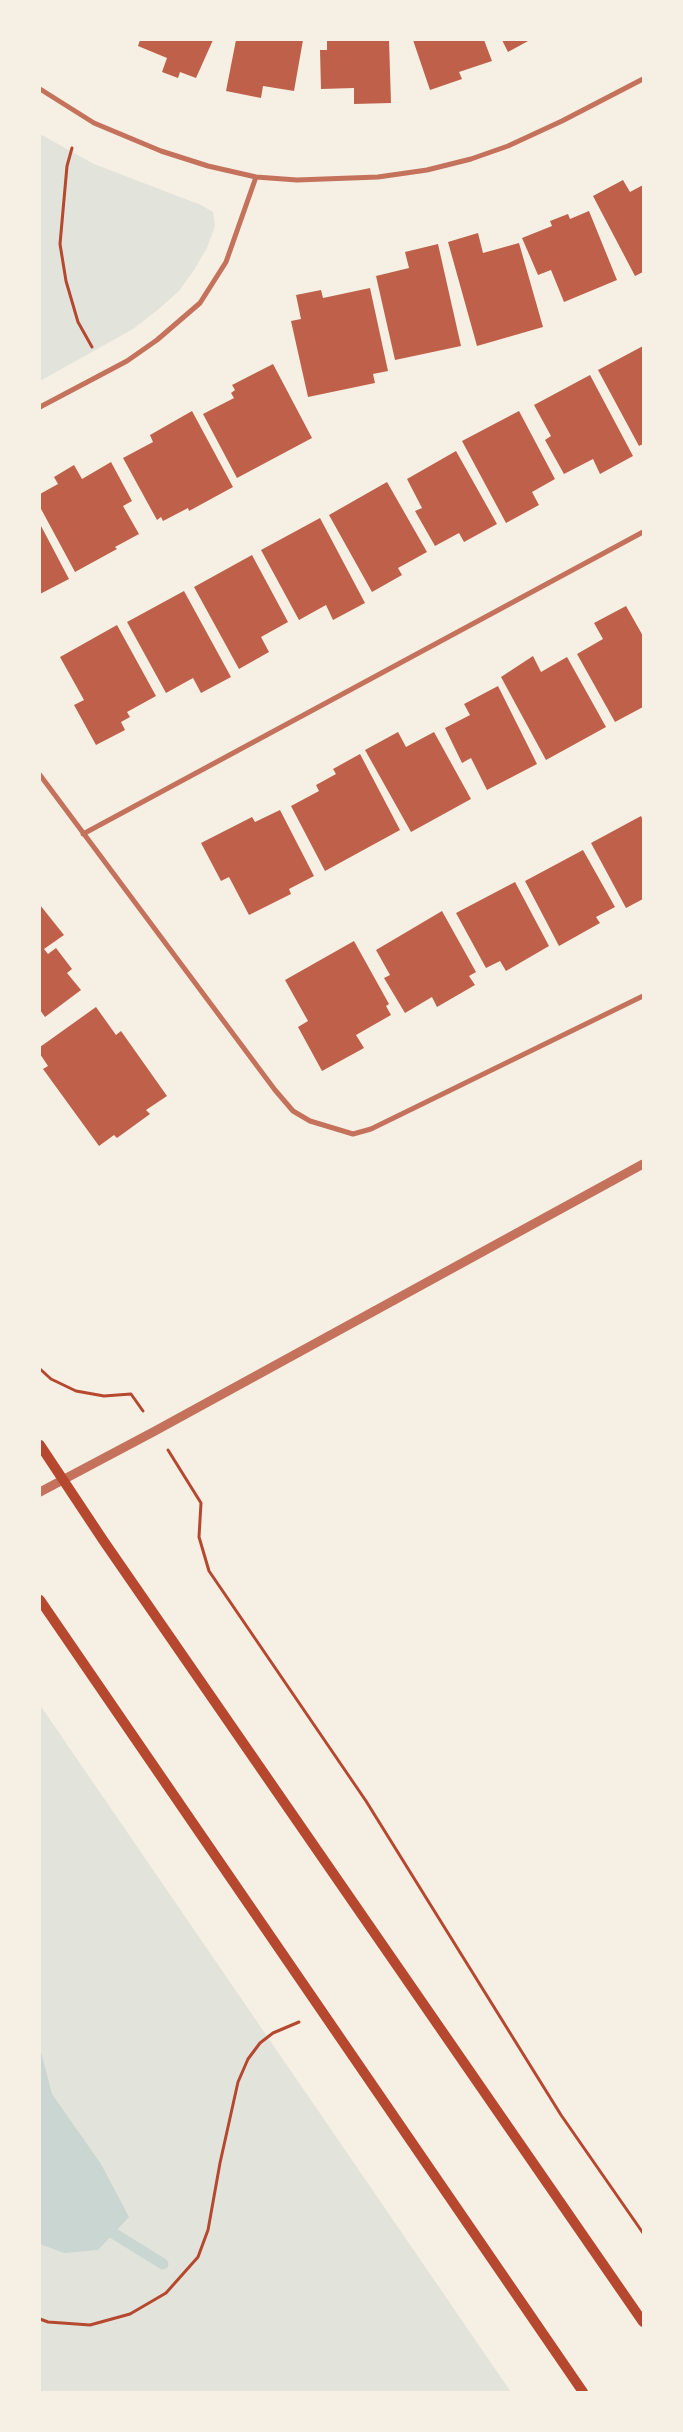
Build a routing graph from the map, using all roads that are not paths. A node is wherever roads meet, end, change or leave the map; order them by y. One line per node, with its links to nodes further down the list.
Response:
1 (643, 79): 3 (street)
2 (40, 90): 3 (street)
3 (256, 177): 4 (street)
4 (40, 407)
5 (643, 532): 7 (street)
6 (40, 775): 7 (street)
7 (83, 834): 8 (street)
8 (643, 996)
9 (643, 1164): 11 (street)
10 (40, 1445): 11 (main road)
11 (63, 1480): 12 (street); 14 (main road)
12 (40, 1492)
13 (40, 1600): 15 (main road)
14 (643, 2322)
15 (583, 2392)

